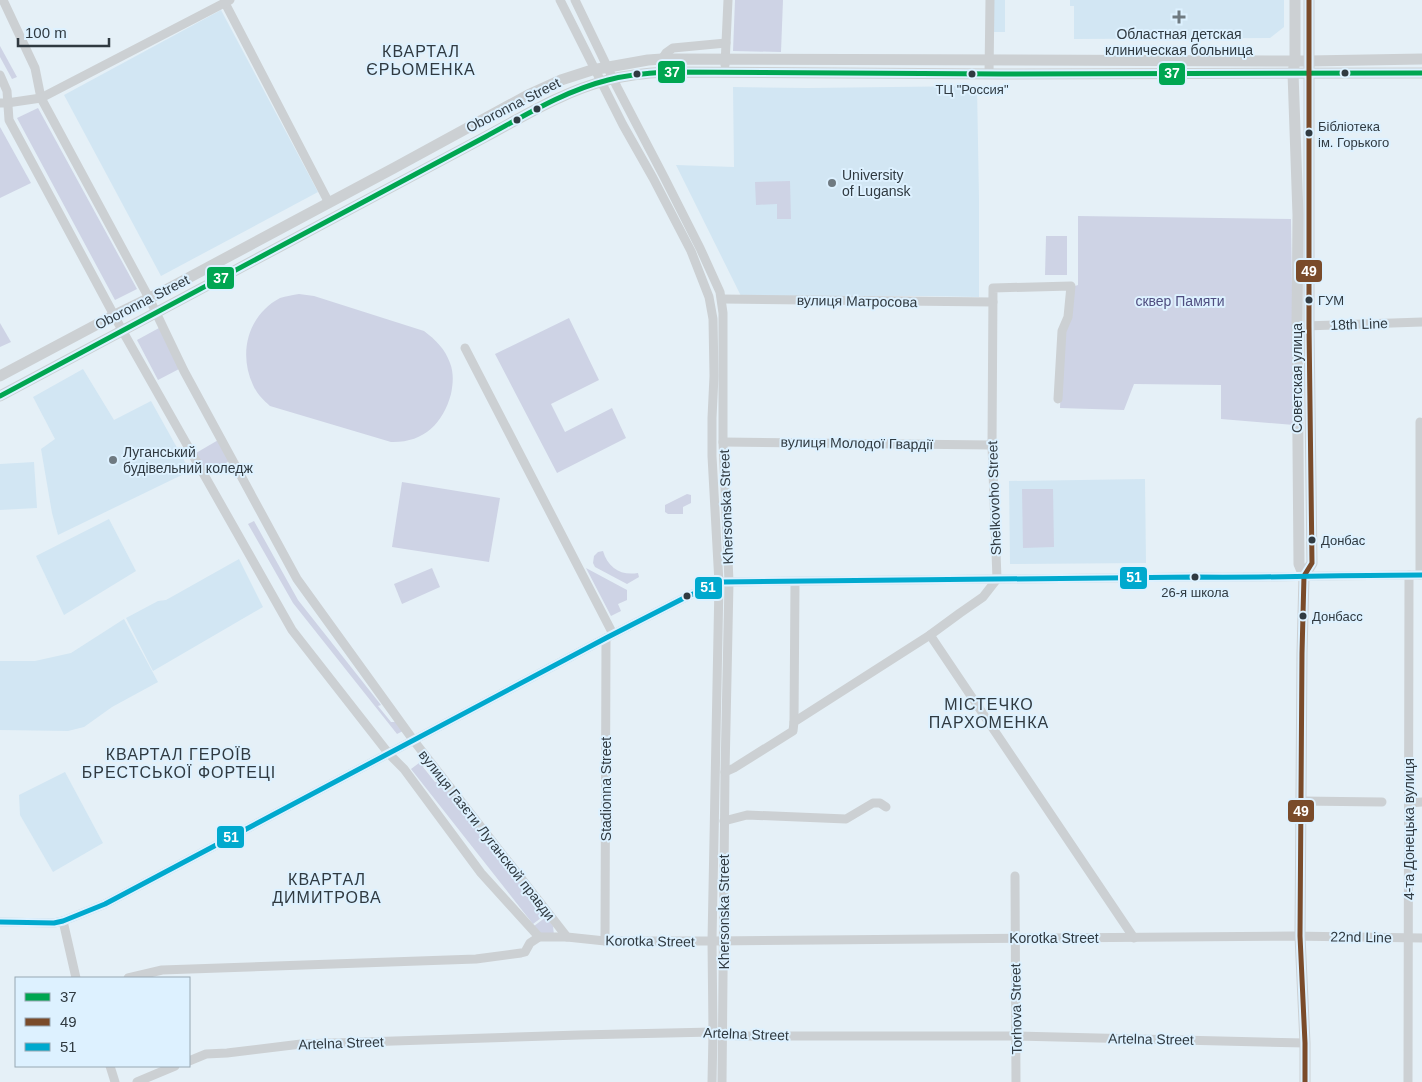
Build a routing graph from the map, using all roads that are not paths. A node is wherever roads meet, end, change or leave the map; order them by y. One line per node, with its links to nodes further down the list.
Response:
1 (3, 0): 26 (street, вулиця Газєти Луганской правди)
2 (560, 0): 17 (street, Khersonska Street)
3 (575, 0): 16 (street, Khersonska Street)
4 (728, 0): 9 (street)
5 (990, 0): 14 (street)
6 (1295, 0): 13 (main road, Советская улица)
7 (1308, 0): 15 (main road)
8 (227, 1): 26 (street); 28 (street)
9 (726, 43): 10 (street); 11 (street)
10 (662, 59): 11 (main road, Oboronna Street); 16 (main road, Oboronna Street)
11 (725, 59): 14 (main road, Oboronna Street); 18 (street)
12 (1422, 59): 15 (main road, Oboronna Street)
13 (1294, 60): 14 (main road, Oboronna Street); 15 (main road, Oboronna Street); 19 (main road, Советская улица)
14 (989, 61): 21 (street)
15 (1309, 61): 22 (main road)
16 (608, 67): 17 (main road, Oboronna Street); 24 (street, Khersonska Street)
17 (595, 70): 25 (street, Khersonska Street); 28 (main road, Oboronna Street)
18 (726, 72): 21 (main road, Oboronna Street); 24 (main road, Oboronna Street)
19 (1293, 73): 21 (main road, Oboronna Street); 22 (main road, Oboronna Street); 35 (main road, Советская улица)
20 (1422, 73): 22 (main road, Oboronna Street)
21 (989, 74)
22 (1308, 74): 35 (main road)
23 (0, 75): 27 (street, вулиця Газєти Луганской правди)
24 (613, 79): 25 (main road, Oboronna Street); 30 (street, Khersonska Street)
25 (601, 82): 32 (main road, Oboronna Street); 50 (street, Khersonska Street)
26 (41, 98): 27 (street); 29 (street, вулиця Газєти Луганской правди)
27 (4, 103): 33 (street, вулиця Газєти Луганской правди)
28 (329, 203): 29 (main road, Oboronna Street)
29 (149, 298): 32 (street, вулиця Газєти Луганской правди); 33 (main road, Oboronna Street)
30 (722, 299): 31 (street, вулиця Матросова); 42 (street, Khersonska Street)
31 (993, 302): 40 (street, Shelkovoho Street); 43 (street, Shelkovoho Street)
32 (156, 312): 36 (main road, Oboronna Street); 54 (street, вулиця Газєти Луганской правди)
33 (115, 316): 36 (street, вулиця Газєти Луганской правди); 38 (main road, Oboronna Street)
34 (1422, 322): 35 (street, 18th Line)
35 (1303, 326): 46 (main road, Советская улица)
36 (122, 330): 39 (main road, Oboronna Street); 55 (street, вулиця Газєти Луганской правди)
37 (465, 348): 52 (street)
38 (0, 376)
39 (0, 396)
40 (1058, 399)
41 (1420, 422): 45 (street)
42 (723, 442): 43 (street, вулиця Молодої Гвардії); 48 (street, Khersonska Street)
43 (992, 445): 47 (street, Shelkovoho Street)
44 (1409, 575): 45 (street); 46 (street); 60 (street, 4-та Донецька вулиця)
45 (1421, 575)
46 (1304, 576): 47 (street); 57 (main road, Советская улица)
47 (997, 579): 49 (street); 51 (street)
48 (729, 582): 49 (street); 50 (street); 56 (street, Khersonska Street)
49 (794, 582): 53 (street)
50 (718, 583): 52 (street); 74 (street, Khersonska Street)
51 (930, 635): 53 (street); 69 (street)
52 (610, 636): 54 (street); 73 (street, Stadionna Street)
53 (794, 722): 56 (street)
54 (414, 741): 55 (street); 68 (street, вулиця Газєти Луганской правди)
55 (390, 754): 65 (street); 67 (street, вулиця Газєти Луганской правди)
56 (725, 772): 62 (street, Khersonska Street)
57 (1301, 801): 58 (street); 66 (main road, Советская улица)
58 (1382, 802)
59 (1422, 802): 60 (street)
60 (1408, 803): 70 (street, 4-та Донецька вулиця)
61 (886, 807): 62 (street)
62 (724, 821): 75 (street, Khersonska Street)
63 (1015, 876): 72 (street, Torhova Street)
64 (0, 922): 65 (street)
65 (63, 922): 76 (street)
66 (1300, 936): 69 (street, Korotka Street); 70 (street, 22nd Line); 80 (main road, Советская улица)
67 (539, 937): 68 (street, Korotka Street); 77 (street)
68 (567, 937): 73 (street, Korotka Street)
69 (1134, 938): 72 (street, Korotka Street)
70 (1408, 938): 71 (street, 22nd Line); 90 (street, 4-та Донецька вулиця)
71 (1422, 938)
72 (1015, 939): 75 (street, Korotka Street); 79 (street, Torhova Street)
73 (605, 941): 74 (street, Korotka Street)
74 (712, 941): 75 (street, Korotka Street); 78 (street, Khersonska Street)
75 (723, 941): 78 (street, Khersonska Street)
76 (76, 977)
77 (132, 977)
78 (718, 1033): 79 (street, Artelna Street); 81 (street, Artelna Street); 86 (street, Khersonska Street); 87 (street, Khersonska Street)
79 (1016, 1036): 80 (street, Artelna Street); 88 (street, Torhova Street)
80 (1305, 1043): 89 (main road, Советская улица)
81 (190, 1061)
82 (110, 1067): 84 (street)
83 (173, 1067): 85 (street)
84 (115, 1082)
85 (137, 1082)
86 (712, 1082)
87 (722, 1082)
88 (1016, 1082)
89 (1304, 1082)
90 (1408, 1082)

